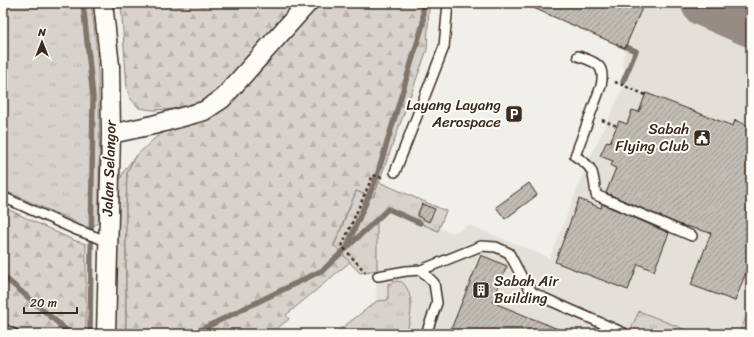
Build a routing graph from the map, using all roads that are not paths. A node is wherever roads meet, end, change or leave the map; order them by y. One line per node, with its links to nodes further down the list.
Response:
1 (103, 3): 5 (street, Jalan Selangor)
2 (308, 3): 5 (street)
3 (448, 3): 6 (lane)
4 (578, 56): 8 (lane)
5 (111, 134): 9 (street, Jalan Selangor)
6 (395, 172)
7 (3, 197): 9 (lane)
8 (692, 236)
9 (107, 241): 14 (street, Jalan Selangor)
10 (421, 270): 11 (lane); 15 (lane); 16 (lane)
11 (378, 276)
12 (3, 329): 13 (lane)
13 (14, 334)
14 (106, 334)
15 (426, 334)
16 (625, 334)

